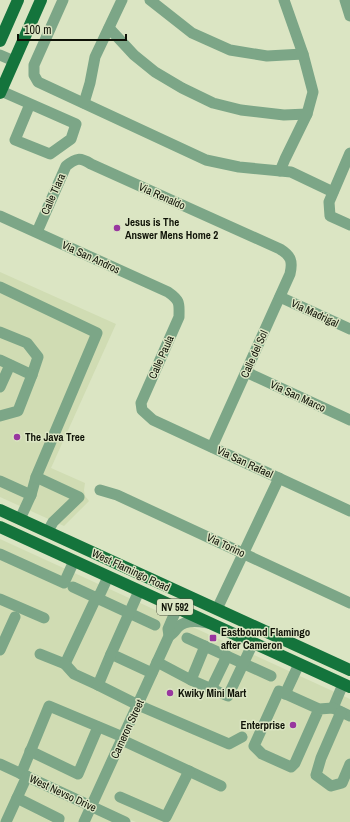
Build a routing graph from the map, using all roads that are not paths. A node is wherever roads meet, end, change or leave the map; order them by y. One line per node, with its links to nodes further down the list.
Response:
1 (18, 0): 10 (main road)
2 (41, 0): 13 (main road)
3 (63, 0): 15 (street)
4 (122, 0): 9 (street)
5 (150, 0): 11 (street)
6 (284, 0): 11 (street)
7 (344, 0): 8 (street)
8 (350, 16)
9 (108, 28): 15 (street); 17 (street)
10 (0, 41)
11 (303, 54): 17 (street)
12 (0, 55): 13 (street)
13 (14, 61): 14 (main road)
14 (1, 92): 16 (street)
15 (84, 103): 21 (street)
16 (30, 104): 18 (street); 18 (street)
17 (307, 114): 21 (street)
18 (54, 151): 20 (street)
19 (350, 153): 22 (street)
20 (70, 163): 25 (street, Calle Tiara); 26 (street, Via Renaldo)
21 (280, 171): 22 (street)
22 (333, 192): 24 (street)
23 (0, 216): 25 (street, Via San Andros)
24 (350, 225)
25 (36, 232): 29 (street, Via San Andros)
26 (291, 259): 28 (street, Calle del Sol)
27 (0, 287): 40 (street)
28 (280, 297): 30 (street, Via Madrigal); 33 (street, Calle del Sol)
29 (179, 303): 36 (street, Calle Paula)
30 (350, 329)
31 (0, 332): 34 (street)
32 (5, 362): 34 (street); 35 (street)
33 (246, 372): 38 (street, Via San Marco); 39 (street, Calle del Sol)
34 (32, 375): 37 (street)
35 (0, 387)
36 (142, 410): 39 (street, Via San Rafael)
37 (0, 416)
38 (350, 420)
39 (212, 447): 41 (street, Via San Rafael)
40 (36, 477): 44 (street); 50 (street)
41 (279, 478): 46 (street, Via San Rafael); 53 (street)
42 (0, 481): 44 (street)
43 (100, 490): 53 (street, Via Torino)
44 (31, 495): 48 (street)
45 (0, 510): 48 (main road, West Flamingo Road / NV 592)
46 (350, 511)
47 (0, 519): 48 (main road)
48 (20, 519): 50 (main road, West Flamingo Road / NV 592)
49 (0, 527): 51 (main road, West Flamingo Road / NV 592)
50 (53, 534): 51 (main road); 56 (main road, West Flamingo Road / NV 592)
51 (19, 536): 54 (main road, West Flamingo Road / NV 592)
52 (0, 554): 54 (street)
53 (243, 554): 61 (street, Via Torino); 63 (street)
54 (78, 563): 55 (main road, West Flamingo Road / NV 592); 56 (main road)
55 (108, 576): 58 (main road, West Flamingo Road / NV 592); 59 (street)
56 (147, 577): 63 (main road, West Flamingo Road / NV 592)
57 (73, 587): 59 (street)
58 (139, 591): 62 (main road, West Flamingo Road / NV 592); 64 (street)
59 (96, 598): 64 (street); 79 (street)
60 (0, 599): 66 (street)
61 (350, 603)
62 (177, 608): 63 (main road); 67 (main road, West Flamingo Road / NV 592); 69 (street, Cameron Street)
63 (217, 609): 83 (main road, West Flamingo Road / NV 592)
64 (129, 613): 68 (street); 75 (street)
65 (15, 617): 73 (street)
66 (44, 618)
67 (210, 623): 69 (street, Cameron Street); 71 (main road, West Flamingo Road / NV 592)
68 (155, 625)
69 (169, 636): 77 (street, Cameron Street)
70 (187, 638): 72 (street)
71 (253, 643): 78 (street); 80 (main road, West Flamingo Road / NV 592)
72 (205, 646): 76 (street); 84 (street)
73 (0, 650)
74 (40, 654): 79 (street)
75 (111, 654): 81 (street); 85 (street)
76 (227, 656): 78 (street); 86 (street)
77 (157, 662): 81 (street, Cameron Street); 84 (street)
78 (243, 663): 82 (street); 86 (street)
79 (65, 664): 85 (street)
80 (299, 664): 83 (main road, West Flamingo Road / NV 592); 87 (street)
81 (152, 673): 88 (street, Cameron Street)
82 (271, 676)
83 (348, 678): 90 (street)
84 (191, 680): 86 (street)
85 (98, 685): 88 (street)
86 (212, 689)
87 (284, 694): 89 (street); 89 (street)
88 (138, 705): 92 (street); 93 (street, Cameron Street)
89 (319, 709): 90 (street)
90 (341, 712): 96 (street)
91 (98, 727): 93 (street); 94 (street); 94 (street)
92 (242, 737)
93 (122, 738): 97 (street); 102 (street, Cameron Street)
94 (30, 751): 98 (street)
95 (0, 764): 98 (street, West Nevso Drive)
96 (350, 764)
97 (189, 771): 99 (street); 100 (street)
98 (24, 775): 101 (street); 102 (street, West Nevso Drive)
99 (221, 786)
100 (120, 797)
101 (17, 798): 104 (street); 105 (street)
102 (92, 806): 103 (street, West Nevso Drive); 106 (street, Cameron Street)
103 (111, 819): 107 (street, West Nevso Drive)
104 (6, 822)
105 (58, 822)
106 (84, 822)
107 (125, 822)

